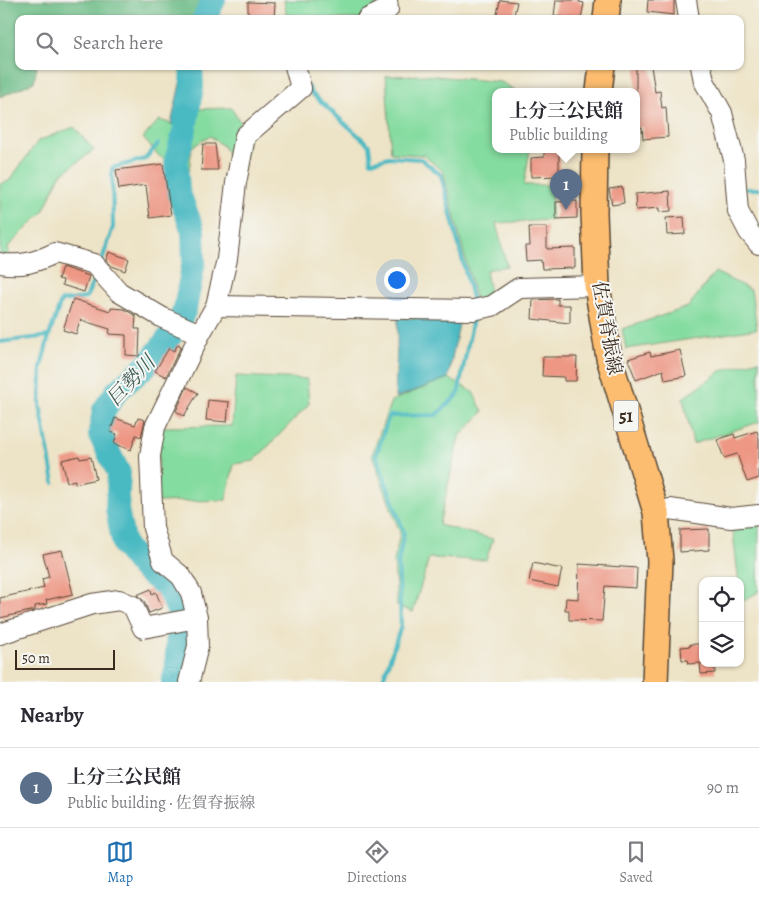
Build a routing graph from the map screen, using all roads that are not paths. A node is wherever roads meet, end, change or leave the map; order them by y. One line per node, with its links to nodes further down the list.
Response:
1 (388, 0): 4 (street)
2 (608, 0): 5 (main road)
3 (686, 0): 6 (street)
4 (376, 15)
5 (606, 15)
6 (688, 15)
7 (296, 70): 15 (street)
8 (602, 70): 10 (main road)
9 (701, 70): 12 (street)
10 (599, 88)
11 (595, 153): 14 (main road, 佐賀脊振線 / 51)
12 (759, 244)
13 (0, 263): 16 (street)
14 (597, 286): 15 (street); 17 (main road, 佐賀脊振線 / 51)
15 (216, 306): 16 (street)
16 (196, 332): 19 (street)
17 (656, 512): 18 (street); 22 (main road, 佐賀脊振線 / 51)
18 (759, 515)
19 (197, 618): 20 (street); 21 (street)
20 (0, 634)
21 (190, 682)
22 (655, 682)

